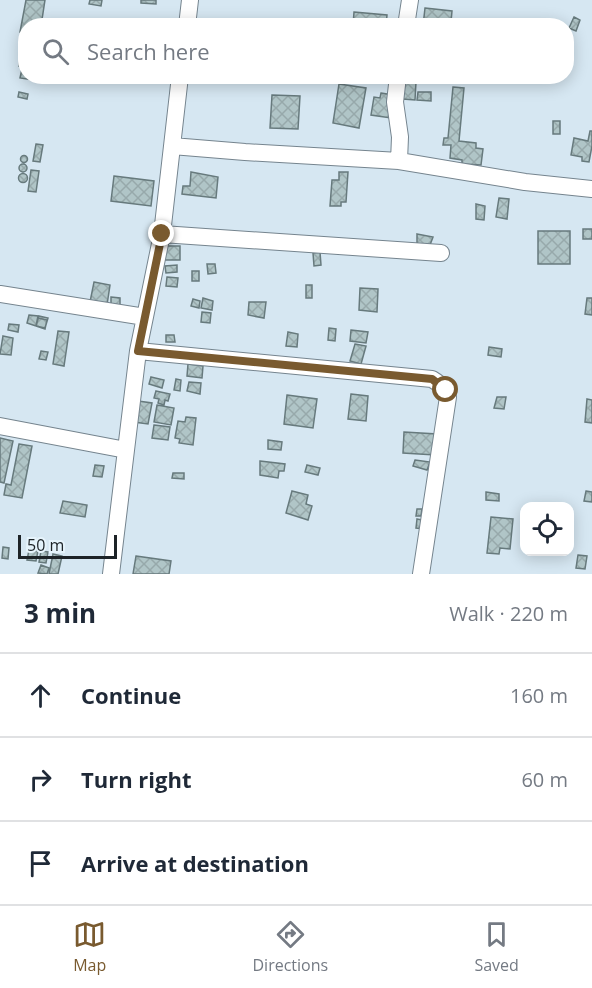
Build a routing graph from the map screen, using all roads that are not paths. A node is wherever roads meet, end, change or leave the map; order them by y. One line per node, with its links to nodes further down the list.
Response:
1 (190, 0): 3 (street)
2 (410, 0): 4 (street)
3 (187, 18)
4 (407, 18)
5 (179, 84): 7 (street)
6 (397, 84): 8 (street)
7 (172, 146): 8 (street); 10 (street)
8 (399, 161): 9 (street)
9 (592, 189)
10 (162, 234): 11 (street); 13 (street)
11 (441, 254)
12 (0, 294): 13 (street)
13 (145, 317): 14 (street)
14 (138, 351): 16 (street); 18 (street)
15 (0, 426): 16 (street)
16 (126, 450): 17 (street)
17 (111, 574)
18 (421, 574)

